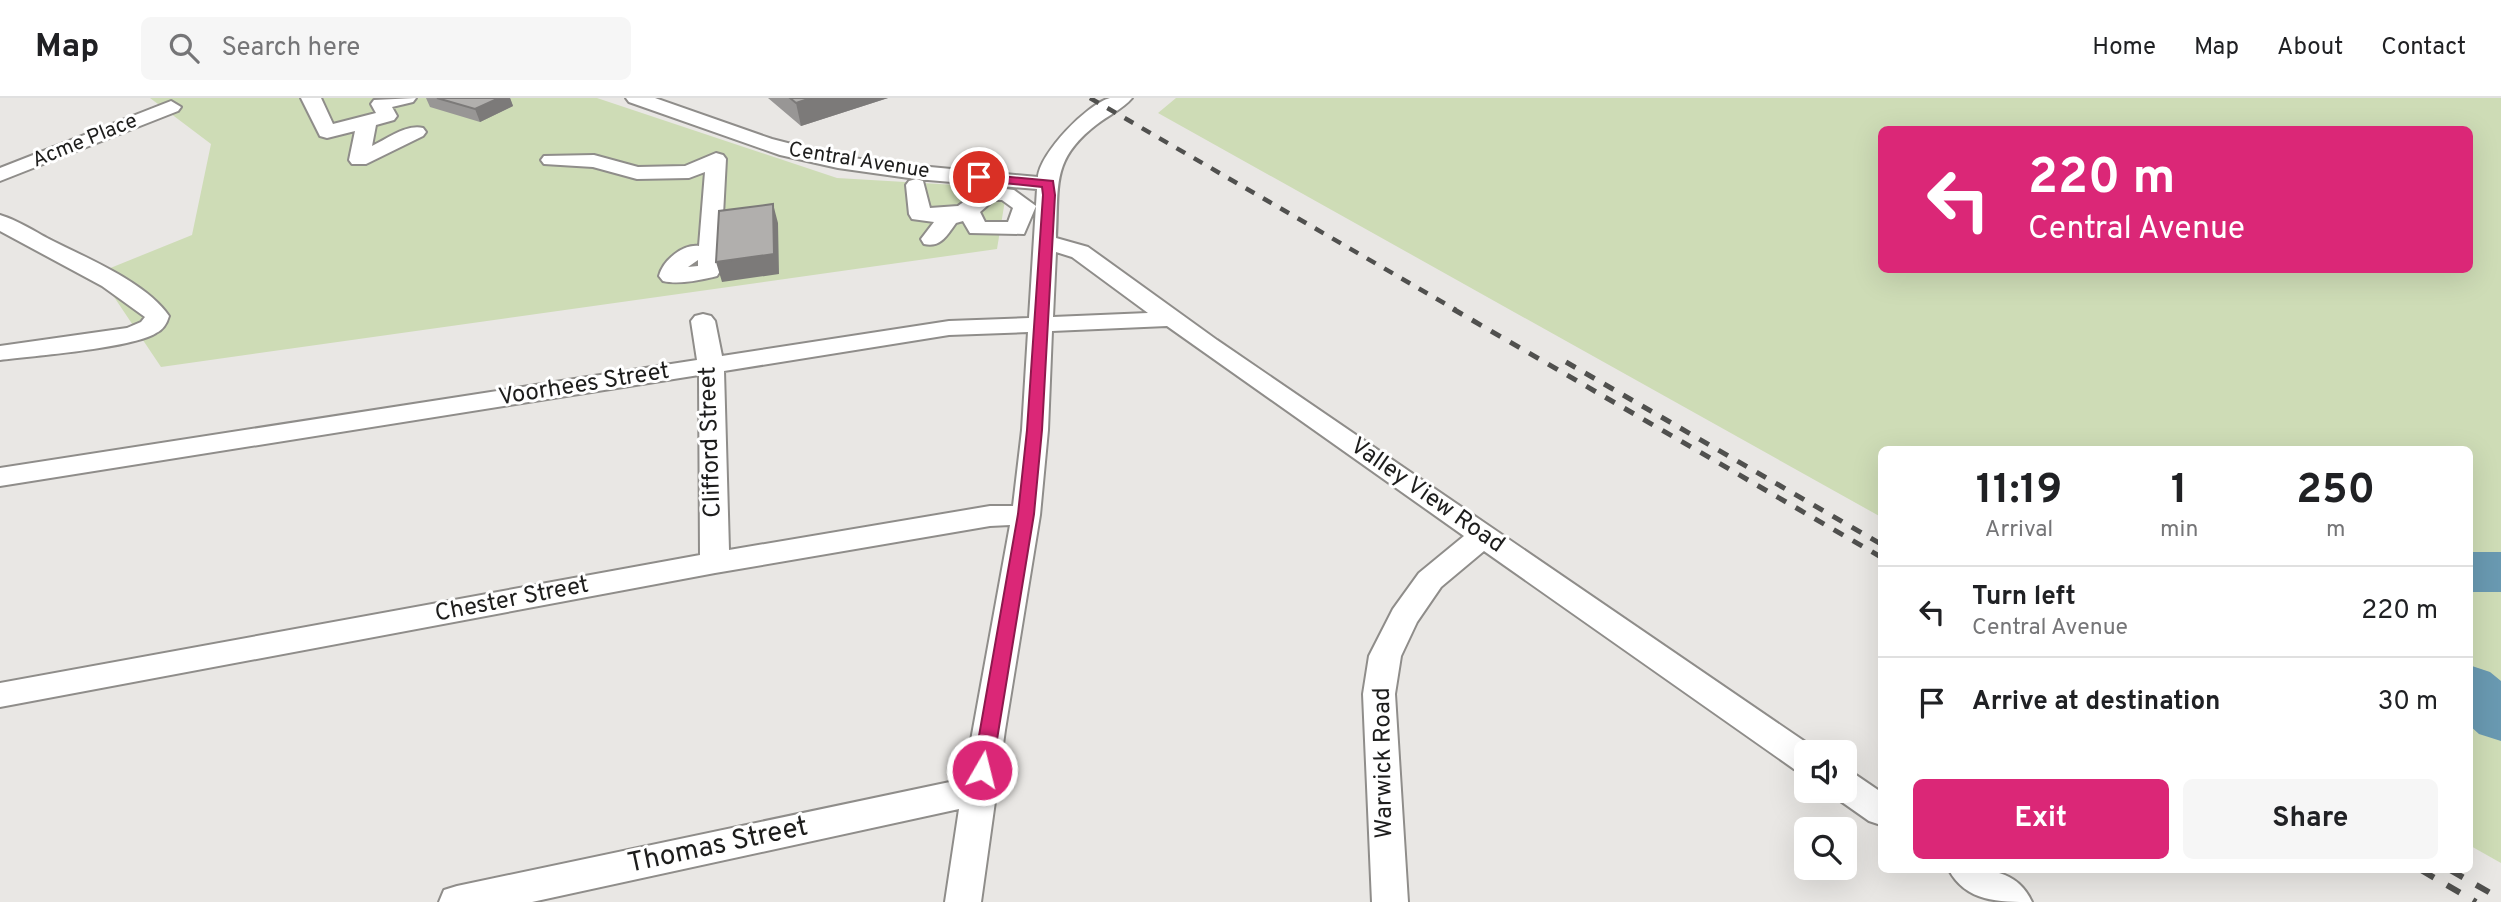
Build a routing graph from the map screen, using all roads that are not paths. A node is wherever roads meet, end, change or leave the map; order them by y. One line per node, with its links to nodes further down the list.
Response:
1 (151, 98): 10 (street, Acme Place)
2 (311, 98): 7 (street)
3 (407, 98): 6 (street)
4 (636, 98): 11 (street, Central Avenue)
5 (1122, 98): 11 (street)
6 (380, 101): 7 (street)
7 (367, 122): 8 (street)
8 (416, 132)
9 (551, 160): 16 (street)
10 (0, 175)
11 (1048, 184): 15 (street)
12 (916, 185): 14 (street)
13 (0, 222): 20 (street)
14 (932, 239)
15 (1044, 241): 17 (street, Valley View Road); 19 (street)
16 (695, 252)
17 (1171, 318): 19 (street, Voorhees Street); 24 (street, Valley View Road)
18 (704, 321): 21 (street, Clifford Street)
19 (1040, 324): 21 (street, Voorhees Street); 23 (street)
20 (0, 354)
21 (710, 366): 22 (street, Voorhees Street); 25 (street, Clifford Street)
22 (0, 477)
23 (1026, 514): 25 (street, Chester Street); 28 (street)
24 (1483, 536): 27 (street, Valley View Road); 34 (street, Warwick Road)
25 (715, 563): 26 (street, Chester Street)
26 (0, 695)
27 (1794, 751)
28 (979, 790): 32 (street, Thomas Street); 33 (street)
29 (1857, 794): 30 (street)
30 (1878, 809)
31 (1971, 873): 35 (street)
32 (457, 902)
33 (963, 902)
34 (1390, 902)
35 (2014, 902)

